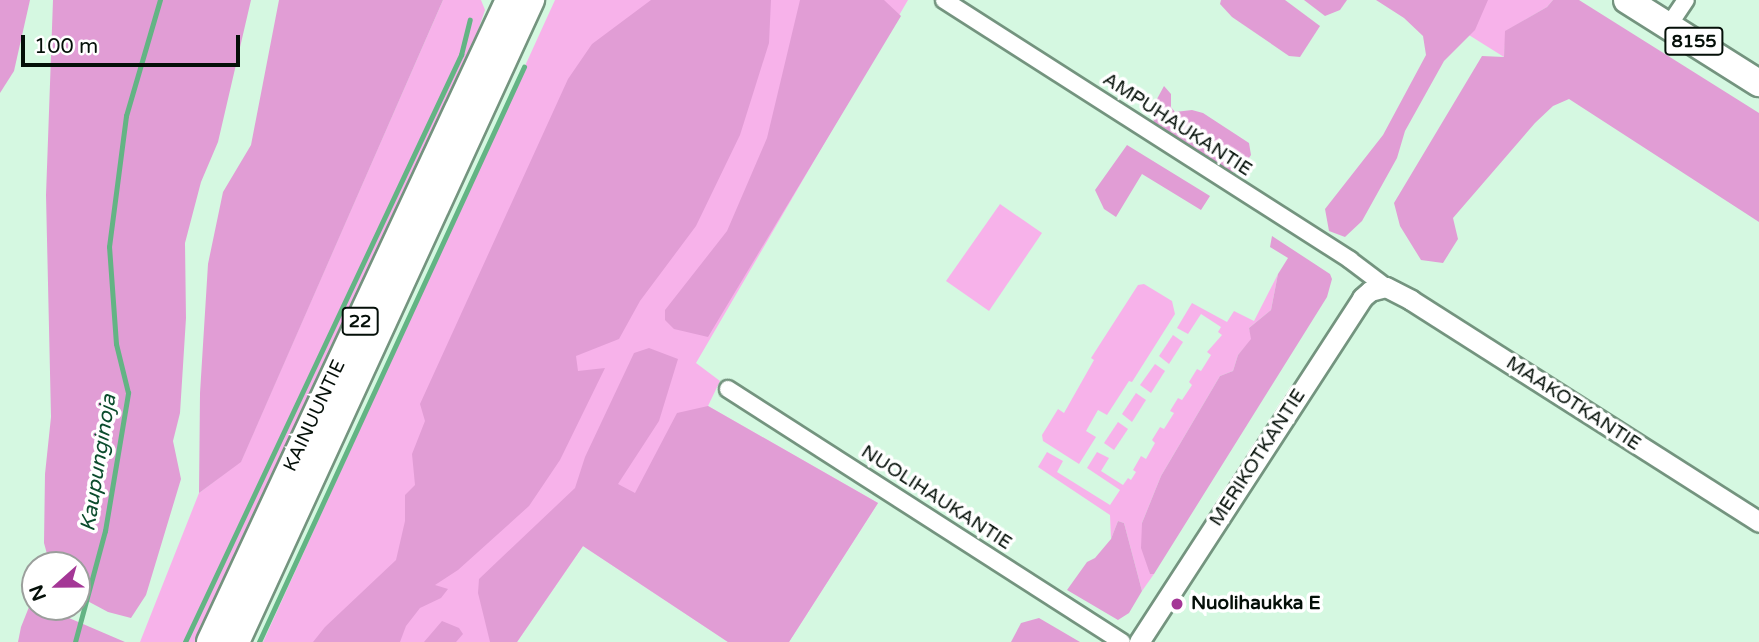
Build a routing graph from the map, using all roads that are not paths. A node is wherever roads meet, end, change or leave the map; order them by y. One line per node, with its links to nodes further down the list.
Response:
1 (509, 0): 11 (main road, KAINUUNTIE / 22)
2 (531, 0): 12 (main road, KAINUUNTIE / 22)
3 (944, 0): 8 (street, AMPUHAUKANTIE)
4 (1627, 0): 6 (main road, 8155)
5 (1686, 0): 6 (street)
6 (1670, 25): 7 (main road, 8155)
7 (1759, 83)
8 (1386, 287): 10 (street, MAAKOTKANTIE); 14 (street, MERIKOTKANTIE)
9 (728, 389): 13 (street, NUOLIHAUKANTIE)
10 (1759, 522)
11 (210, 642)
12 (236, 642)
13 (1122, 642)
14 (1139, 642)

